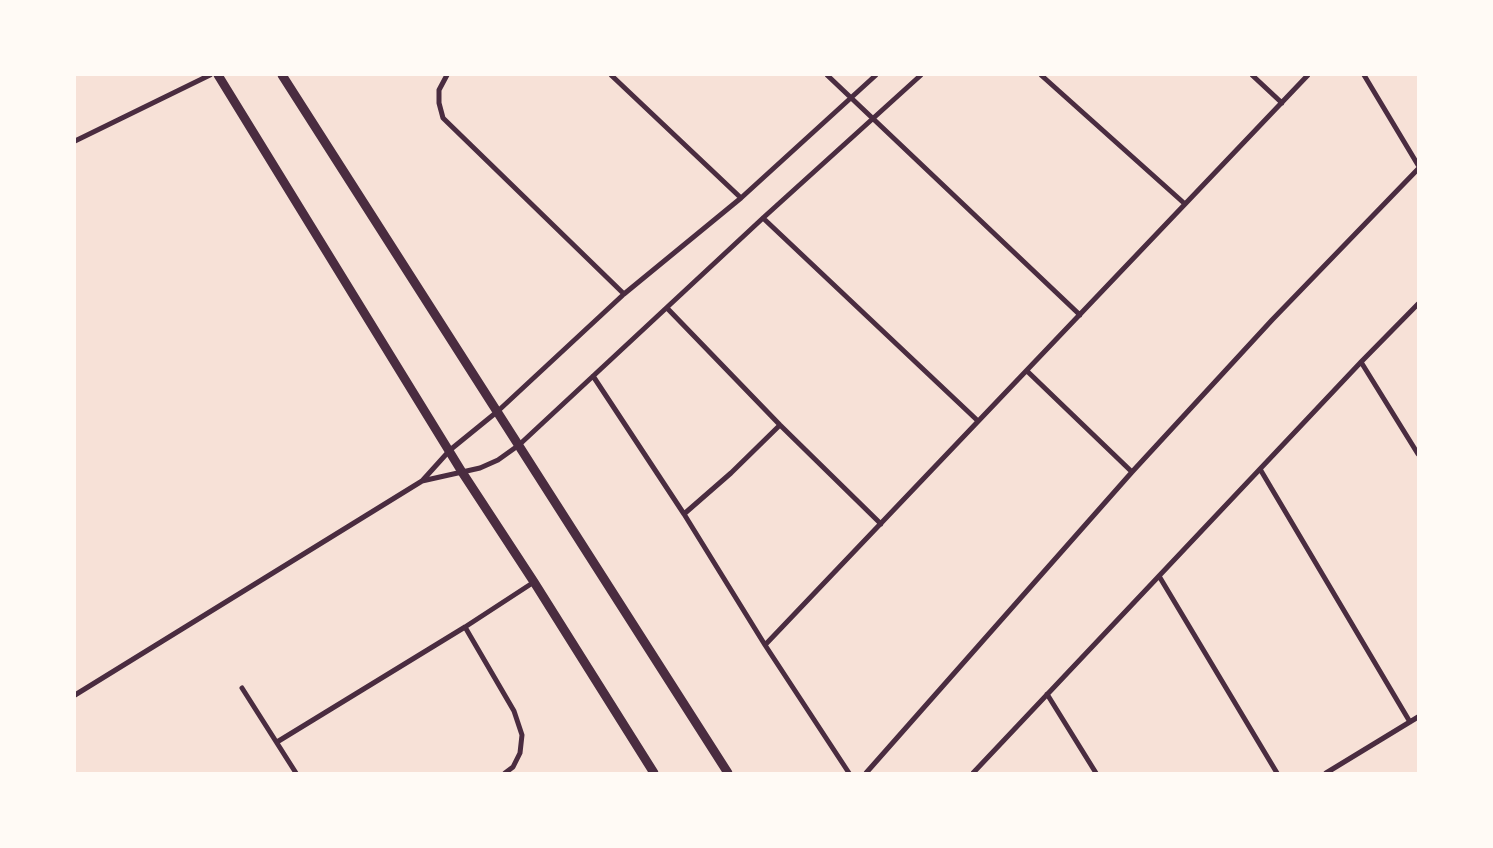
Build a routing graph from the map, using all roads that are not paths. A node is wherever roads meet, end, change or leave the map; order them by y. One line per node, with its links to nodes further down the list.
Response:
1 (210, 75): 16 (street)
2 (218, 75): 33 (street)
3 (282, 75): 29 (street)
4 (447, 75): 22 (street)
5 (611, 75): 19 (street)
6 (827, 75): 13 (street)
7 (876, 75): 13 (street)
8 (922, 75): 15 (street)
9 (1041, 75): 20 (street)
10 (1252, 75): 14 (street)
11 (1308, 75): 14 (street)
12 (1364, 75): 17 (street)
13 (852, 98): 15 (street); 19 (street)
14 (1282, 102): 20 (street)
15 (874, 118): 21 (street); 25 (street)
16 (75, 141)
17 (1418, 165)
18 (1418, 169): 37 (street)
19 (741, 198): 22 (street)
20 (1185, 204): 25 (street)
21 (763, 218): 24 (street); 30 (street)
22 (624, 294): 29 (street)
23 (1418, 304): 26 (street)
24 (666, 308): 28 (street); 31 (street)
25 (1080, 315): 27 (street)
26 (1361, 362): 34 (street); 35 (street)
27 (1027, 371): 30 (street); 37 (street)
28 (593, 376): 32 (street); 39 (street)
29 (498, 411): 32 (street); 33 (street)
30 (978, 421): 40 (street)
31 (780, 425): 39 (street); 40 (street)
32 (519, 445): 36 (street); 54 (street)
33 (450, 450): 36 (street); 38 (street)
34 (1418, 454)
35 (1260, 469): 41 (street); 49 (street)
36 (462, 472): 38 (street); 42 (street)
37 (1132, 472): 56 (street)
38 (422, 481): 47 (street)
39 (684, 514): 44 (street)
40 (881, 524): 44 (street)
41 (1159, 576): 46 (street); 59 (street)
42 (534, 582): 43 (street); 53 (street)
43 (465, 627): 50 (street); 52 (street)
44 (765, 645): 55 (street)
45 (242, 688): 50 (street)
46 (1047, 694): 57 (street); 58 (street)
47 (75, 695)
48 (1418, 717): 49 (street)
49 (1410, 722): 60 (street)
50 (277, 742): 51 (street)
51 (296, 773)
52 (505, 773)
53 (654, 773)
54 (728, 773)
55 (849, 773)
56 (866, 773)
57 (973, 773)
58 (1096, 773)
59 (1277, 773)
60 (1326, 773)

